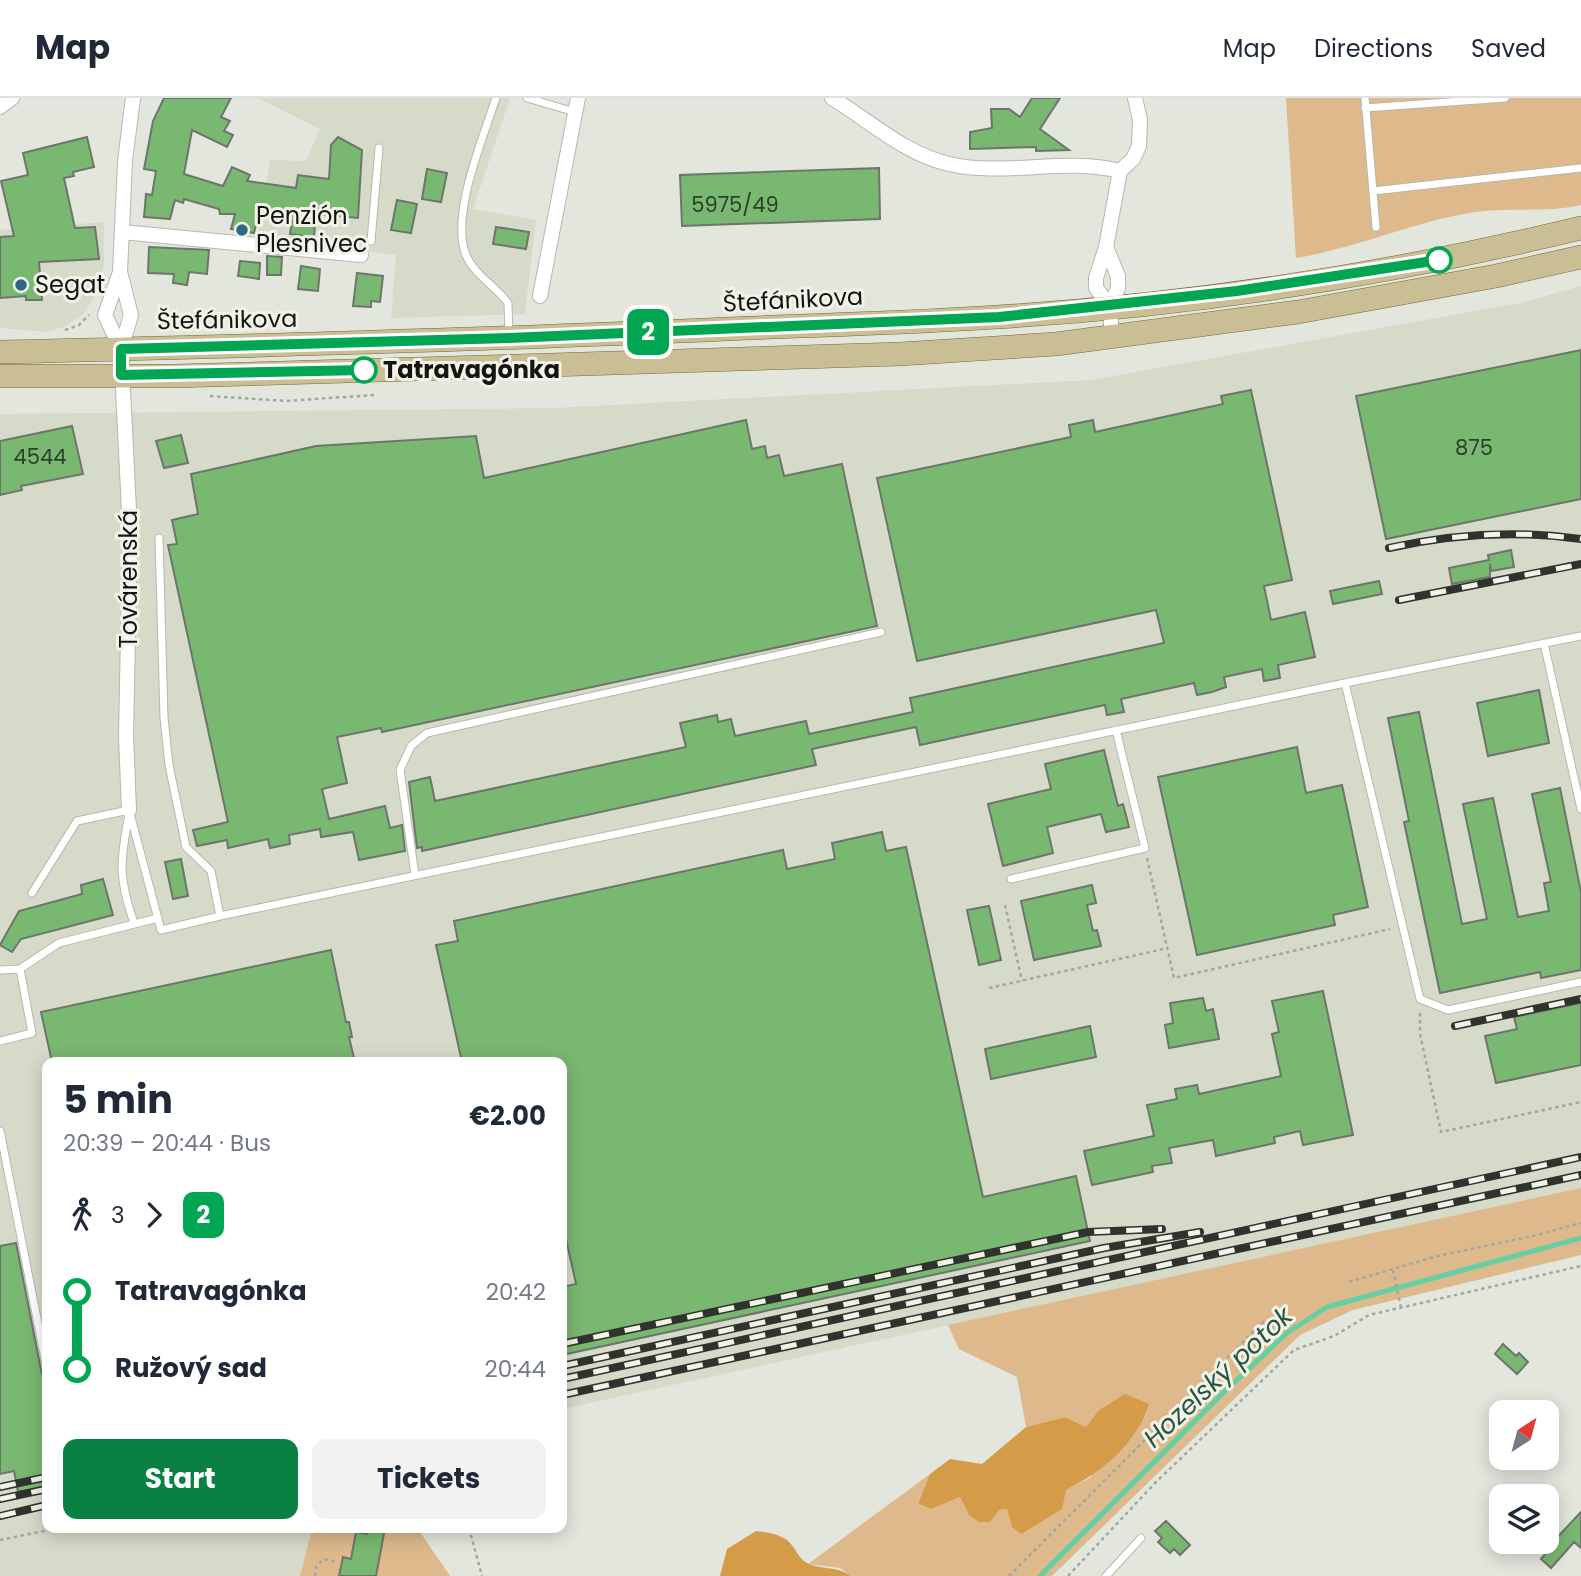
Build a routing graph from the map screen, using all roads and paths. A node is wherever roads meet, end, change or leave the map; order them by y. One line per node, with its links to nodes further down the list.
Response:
1 (12, 98): 10 (street)
2 (133, 98): 18 (street, Továrenská)
3 (495, 98): 28 (lane)
4 (527, 98): 9 (lane)
5 (832, 98): 14 (street)
6 (1135, 98): 14 (street)
7 (1364, 98): 11 (lane)
8 (1505, 98): 11 (lane)
9 (577, 105): 24 (street)
10 (0, 107)
11 (1365, 108): 15 (lane)
12 (379, 148): 19 (lane)
13 (1581, 168): 15 (lane)
14 (1120, 172): 20 (street)
15 (1373, 191): 16 (lane)
16 (1377, 228)
17 (1581, 228): 25 (main road, Štefánikova)
18 (122, 232): 21 (street); 23 (street, Továrenská)
19 (371, 241)
20 (1106, 247): 25 (street); 25 (street)
21 (362, 254)
22 (1581, 257): 29 (main road)
23 (120, 272): 26 (street, Továrenská); 30 (street, Továrenská)
24 (540, 296)
25 (1110, 307): 28 (main road, Štefánikova); 29 (street)
26 (105, 315): 27 (path); 30 (street, Továrenská)
27 (58, 332)
28 (509, 338): 30 (main road, Štefánikova)
29 (1112, 338): 32 (main road)
30 (121, 349): 31 (main road, Štefánikova); 32 (street, Továrenská)
31 (0, 352)
32 (121, 375): 33 (main road); 43 (street, Továrenská)
33 (0, 376)
34 (374, 395): 35 (path)
35 (203, 396)
36 (159, 538): 49 (lane)
37 (881, 632): 45 (lane)
38 (1581, 636): 39 (lane)
39 (1544, 643): 40 (lane); 42 (lane)
40 (1345, 683): 41 (lane); 52 (lane)
41 (1116, 730): 44 (lane); 45 (lane)
42 (1581, 809)
43 (129, 810): 47 (lane); 50 (lane); 51 (lane)
44 (1145, 848): 46 (lane); 53 (path)
45 (415, 875): 49 (lane)
46 (1011, 879)
47 (32, 893)
48 (1005, 905): 56 (path)
49 (219, 916): 50 (lane)
50 (158, 918): 51 (lane)
51 (134, 923): 54 (lane)
52 (1403, 926): 53 (path); 59 (lane)
53 (1168, 948): 56 (path)
54 (20, 969): 55 (lane); 60 (lane)
55 (0, 970)
56 (1022, 981): 58 (path)
57 (1581, 982): 59 (lane)
58 (989, 988)
59 (1420, 999): 61 (path)
60 (0, 1041)
61 (1581, 1102)
62 (0, 1131): 69 (lane)
63 (1581, 1223): 65 (path)
64 (1581, 1266): 67 (path)
65 (1392, 1269): 66 (path); 67 (path)
66 (1349, 1282)
67 (1401, 1308): 78 (path)
68 (1265, 1320): 77 (path)
69 (42, 1344)
70 (42, 1532): 73 (path)
71 (470, 1533): 76 (path)
72 (1141, 1538): 79 (lane)
73 (0, 1540)
74 (337, 1562): 75 (path)
75 (315, 1576)
76 (482, 1576)
77 (1009, 1576)
78 (1068, 1576)
79 (1106, 1576)

